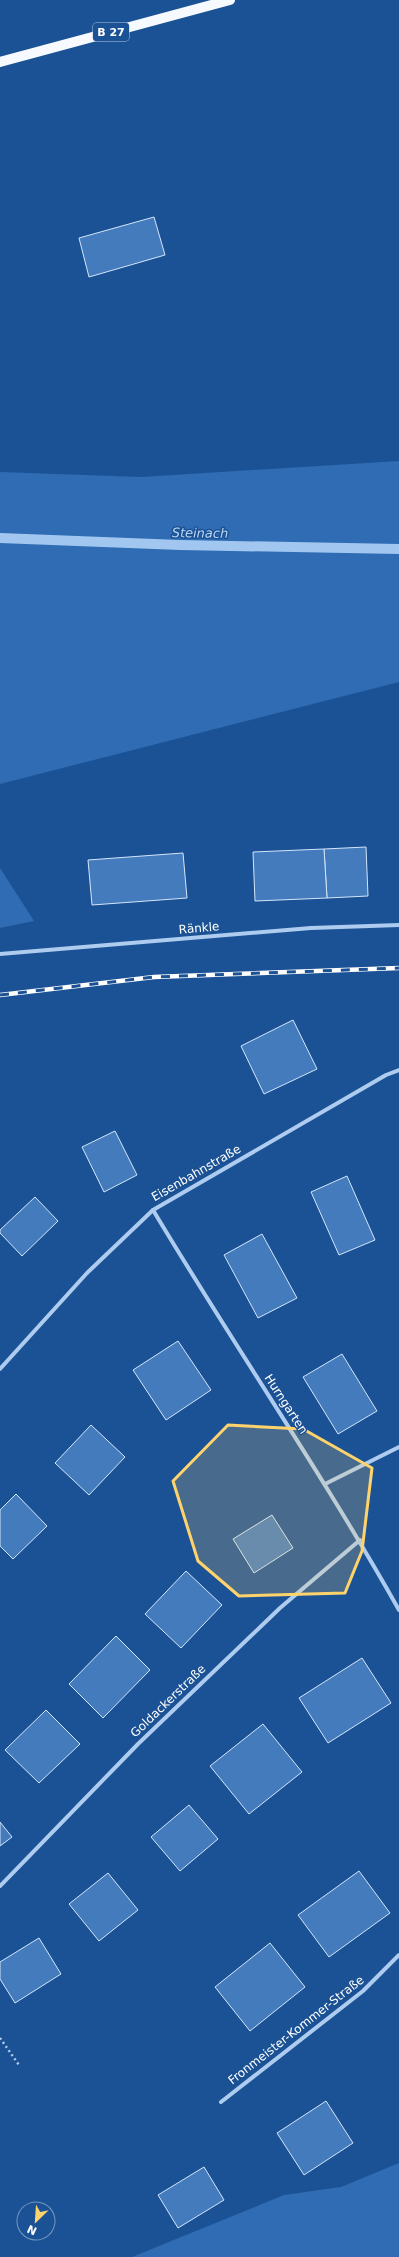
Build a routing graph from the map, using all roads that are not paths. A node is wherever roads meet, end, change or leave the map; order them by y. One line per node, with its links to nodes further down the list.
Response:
1 (230, 0): 2 (main road, B 27)
2 (0, 62)
3 (399, 925): 4 (street, Ränkle)
4 (0, 954)
5 (399, 1070): 6 (street, Eisenbahnstraße)
6 (153, 1210): 7 (street, Eisenbahnstraße); 9 (street, Hurngarten)
7 (0, 1368)
8 (399, 1447): 9 (street)
9 (325, 1484): 10 (street, Hurngarten)
10 (360, 1540): 11 (street, Hurngarten); 12 (street, Goldackerstraße)
11 (399, 1610)
12 (0, 1886)
13 (399, 1955): 14 (street, Fronmeister-Kommer-Straße)
14 (221, 2102)

